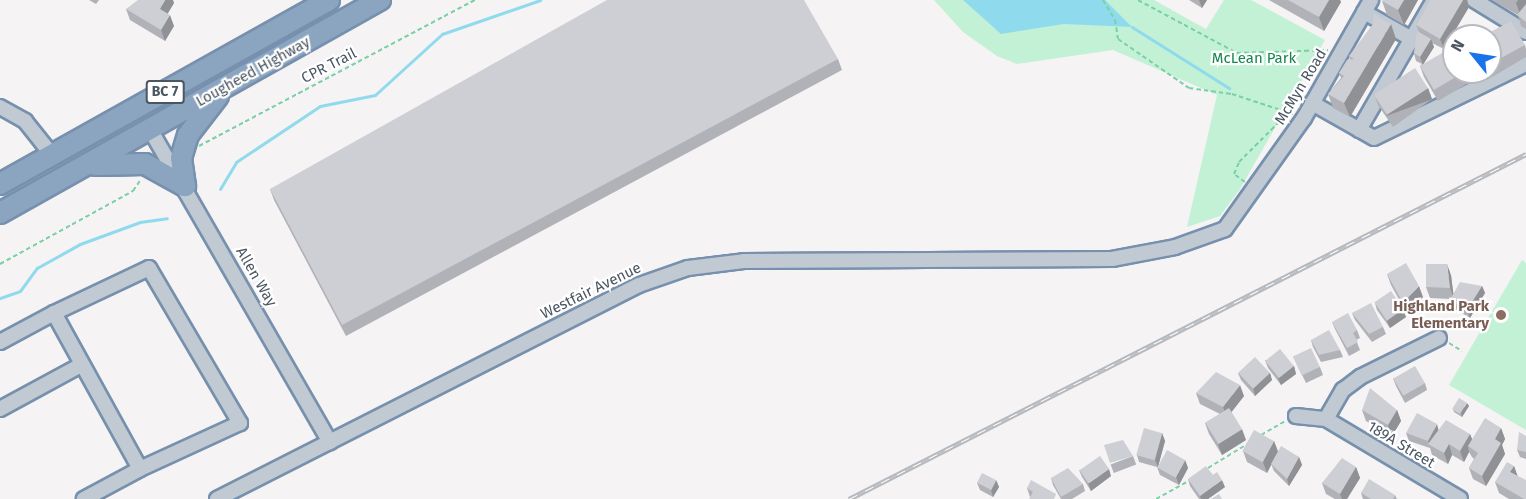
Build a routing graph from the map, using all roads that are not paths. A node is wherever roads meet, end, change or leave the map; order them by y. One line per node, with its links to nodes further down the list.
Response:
1 (329, 0): 6 (highway, Lougheed Highway / BC 7)
2 (380, 0): 10 (highway, Lougheed Highway / BC 7)
3 (1434, 0): 8 (street)
4 (1474, 0): 7 (street)
5 (1368, 6): 8 (street); 11 (street, McMyn Road)
6 (291, 22): 14 (highway); 15 (highway, Lougheed Highway / BC 7)
7 (1526, 32)
8 (1412, 39): 13 (street)
9 (1526, 64): 13 (street)
10 (225, 87): 14 (highway, Lougheed Highway / BC 7); 18 (highway)
11 (1312, 103): 13 (street); 21 (street, McMyn Road)
12 (0, 107): 15 (street)
13 (1359, 130)
14 (151, 131): 16 (highway, Lougheed Highway / BC 7); 18 (street, Allen Way); 19 (highway)
15 (52, 155): 17 (highway, Lougheed Highway / BC 7)
16 (84, 166): 18 (highway); 20 (highway, Lougheed Highway / BC 7)
17 (0, 184)
18 (185, 186): 29 (street, Allen Way)
19 (0, 201)
20 (0, 213)
21 (1196, 240): 29 (street, Westfair Avenue)
22 (54, 313): 24 (street); 25 (street); 30 (street)
23 (1439, 338): 28 (street)
24 (0, 342)
25 (81, 365): 26 (street); 30 (street)
26 (0, 409)
27 (1296, 416): 28 (street)
28 (1326, 419): 33 (street, 189A Street)
29 (330, 442): 32 (street, Westfair Avenue)
30 (140, 469): 31 (street)
31 (84, 499)
32 (217, 499)
33 (1460, 499)

